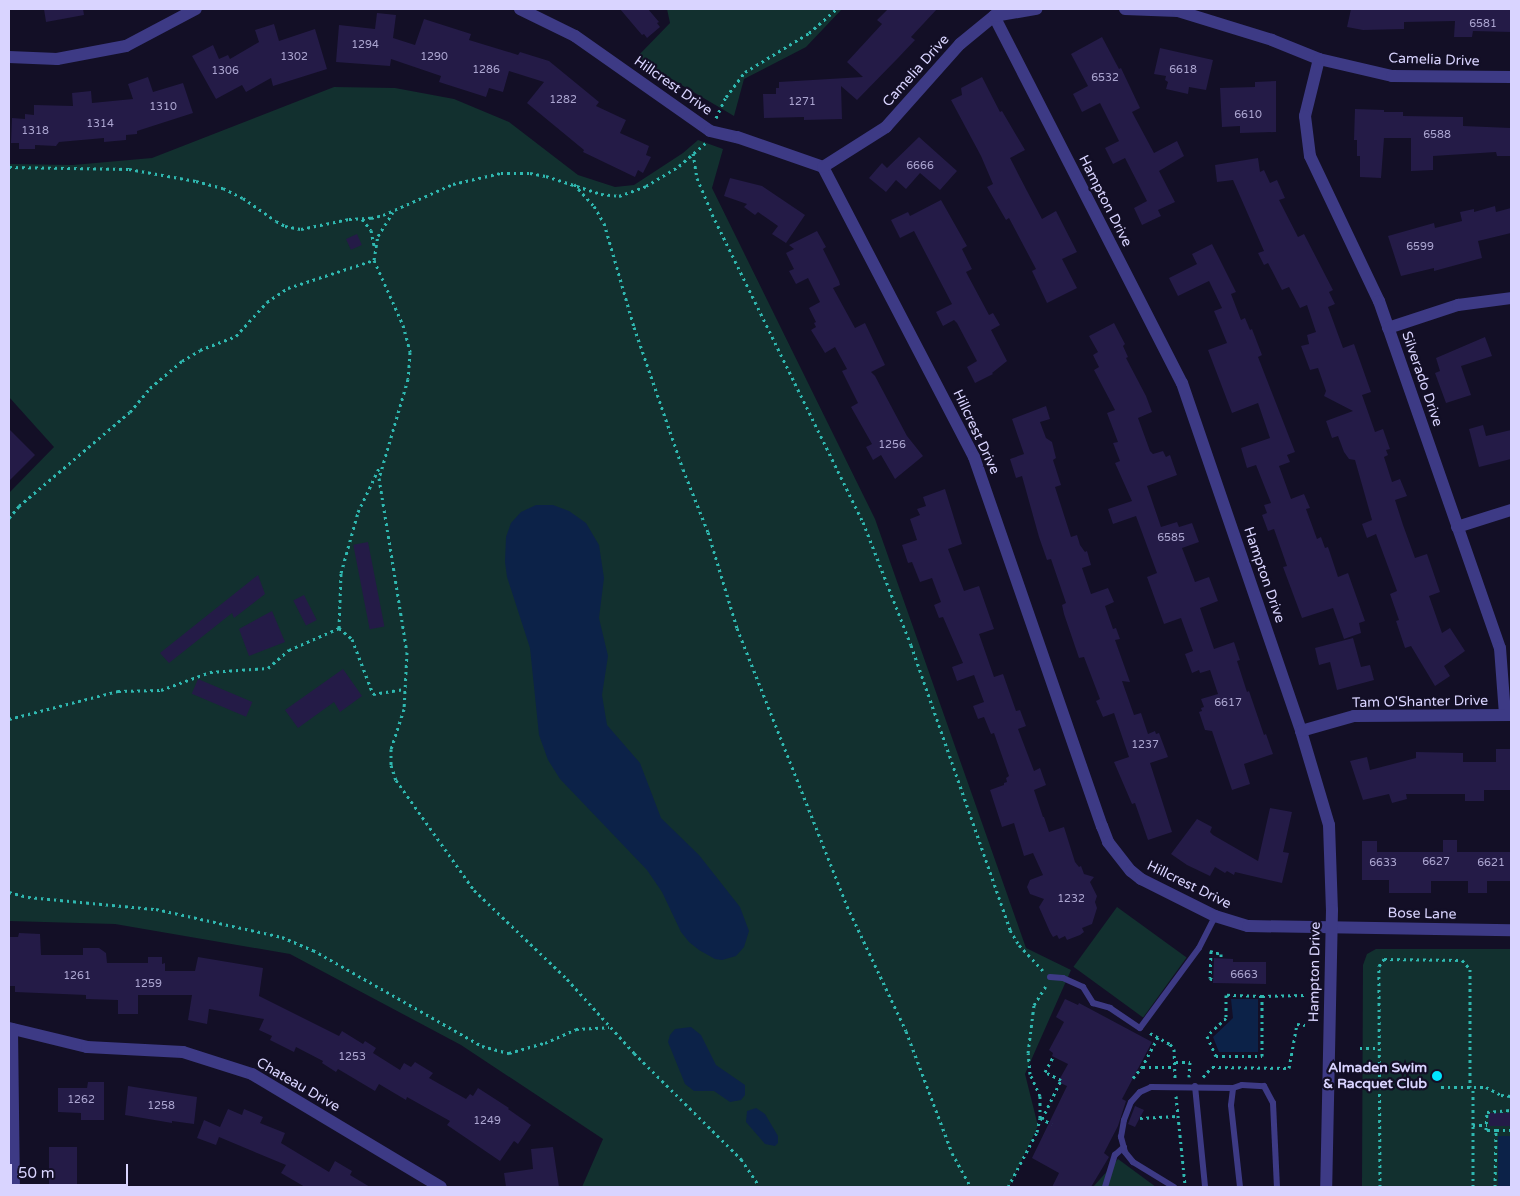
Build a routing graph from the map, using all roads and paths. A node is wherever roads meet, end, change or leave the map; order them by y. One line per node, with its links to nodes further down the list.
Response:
1 (196, 9): 7 (street)
2 (520, 9): 14 (street, Hillcrest Drive)
3 (837, 9): 10 (path)
4 (1036, 9): 6 (street)
5 (1125, 9): 8 (street, Camelia Drive)
6 (994, 16): 14 (street, Camelia Drive); 30 (street, Hampton Drive)
7 (9, 57)
8 (1319, 59): 9 (street, Camelia Drive); 21 (street, Silverado Drive)
9 (1511, 76)
10 (716, 118)
11 (705, 143): 12 (path)
12 (693, 153): 15 (path); 38 (path)
13 (9, 167): 17 (path)
14 (823, 167): 32 (street, Hillcrest Drive)
15 (574, 184): 16 (path); 73 (path)
16 (393, 212): 17 (path); 18 (path)
17 (362, 219): 18 (path)
18 (375, 252): 19 (path)
19 (374, 260): 22 (path); 24 (path)
20 (1511, 298): 21 (street)
21 (1388, 328): 25 (street, Silverado Drive)
22 (384, 458): 26 (path); 27 (path)
23 (1511, 510): 25 (street)
24 (9, 518)
25 (1457, 527): 28 (street, Silverado Drive)
26 (339, 628): 27 (path); 29 (path)
27 (405, 690): 42 (path)
28 (1508, 715): 30 (street, Tam O'Shanter Drive)
29 (9, 719)
30 (1301, 731): 33 (street, Hampton Drive)
31 (9, 892): 42 (path)
32 (1215, 916): 33 (street, Hillcrest Drive); 35 (lane)
33 (1331, 928): 34 (street, Bose Lane); 81 (street, Hampton Drive)
34 (1511, 930)
35 (1199, 948): 36 (path); 43 (lane)
36 (1211, 951): 37 (path); 39 (path)
37 (1221, 958)
38 (1050, 978): 43 (lane); 62 (path)
39 (1214, 981)
40 (1305, 995): 41 (path)
41 (1262, 996): 41 (path)
42 (609, 1027): 72 (path)
43 (1140, 1028): 45 (path)
44 (10, 1029): 70 (street); 71 (street, Chateau Drive)
45 (1158, 1037): 49 (path); 50 (path)
46 (1360, 1048): 47 (path)
47 (1379, 1048): 57 (path); 82 (path)
48 (1054, 1057): 62 (path)
49 (1176, 1062): 51 (path); 52 (path)
50 (1142, 1066): 51 (path); 53 (path)
51 (1176, 1066): 54 (path)
52 (1189, 1077)
53 (1133, 1078)
54 (1176, 1086): 55 (lane); 61 (path); 69 (lane)
55 (1195, 1086): 58 (lane); 78 (lane)
56 (1441, 1087): 57 (path)
57 (1472, 1087): 59 (path); 65 (path)
58 (1233, 1088): 79 (lane); 80 (lane)
59 (1511, 1096)
60 (1511, 1110): 66 (path)
61 (1177, 1116): 63 (path); 77 (path)
62 (1041, 1118): 64 (path); 74 (path)
63 (1140, 1118)
64 (1052, 1124)
65 (1473, 1125): 66 (path); 83 (path)
66 (1486, 1125): 67 (path)
67 (1496, 1130): 68 (path); 84 (path)
68 (1511, 1130)
69 (1124, 1147): 75 (lane); 76 (lane)
70 (14, 1187)
71 (441, 1187)
72 (760, 1187)
73 (971, 1187)
74 (1008, 1187)
75 (1105, 1187)
76 (1174, 1187)
77 (1186, 1187)
78 (1205, 1187)
79 (1240, 1187)
80 (1276, 1187)
81 (1326, 1187)
82 (1380, 1187)
83 (1473, 1187)
84 (1495, 1187)

